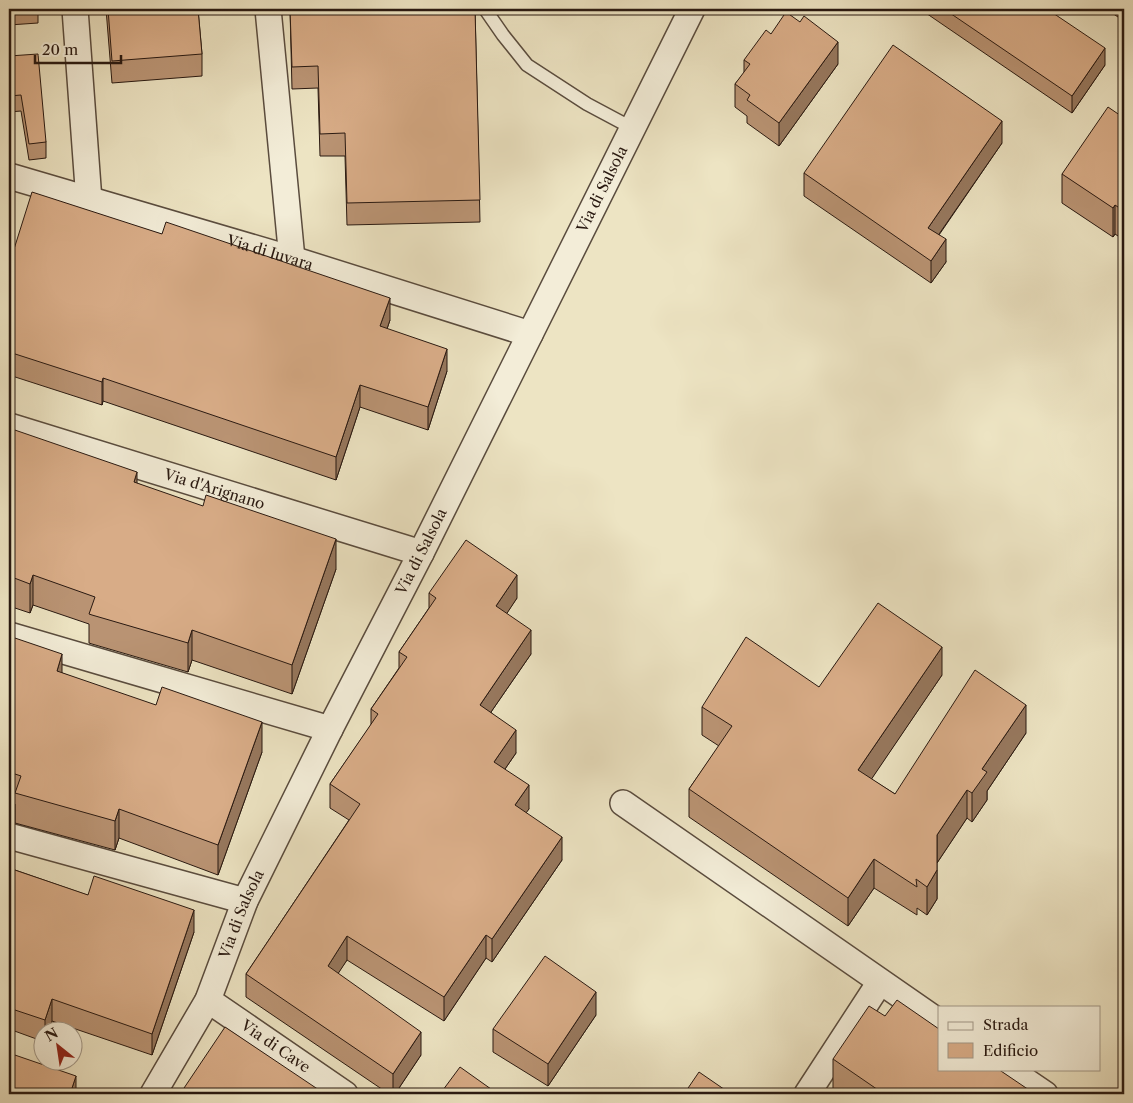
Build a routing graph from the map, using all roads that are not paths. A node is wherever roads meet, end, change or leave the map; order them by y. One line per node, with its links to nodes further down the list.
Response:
1 (75, 9): 7 (street)
2 (268, 9): 8 (street)
3 (485, 9): 5 (lane)
4 (692, 9): 5 (street, Via di Salsola)
5 (632, 128): 9 (street, Via di Salsola)
6 (9, 176): 7 (street, Via di Iuvara)
7 (89, 201): 8 (street, Via di Iuvara)
8 (292, 259): 9 (street, Via di Iuvara)
9 (530, 334): 11 (street, Via di Salsola)
10 (9, 426): 11 (street, Via d'Arignano)
11 (421, 553): 13 (street, Via di Salsola)
12 (9, 635): 13 (street)
13 (330, 729): 16 (street, Via di Salsola)
14 (623, 803): 17 (street)
15 (9, 836): 16 (street)
16 (245, 902): 18 (street, Via di Salsola)
17 (880, 982): 19 (street); 23 (street)
18 (208, 1000): 21 (street, Via di Salsola); 22 (street, Via di Cave)
19 (938, 1021)
20 (1009, 1070): 24 (street)
21 (154, 1094)
22 (345, 1094)
23 (807, 1094)
24 (1044, 1094)

